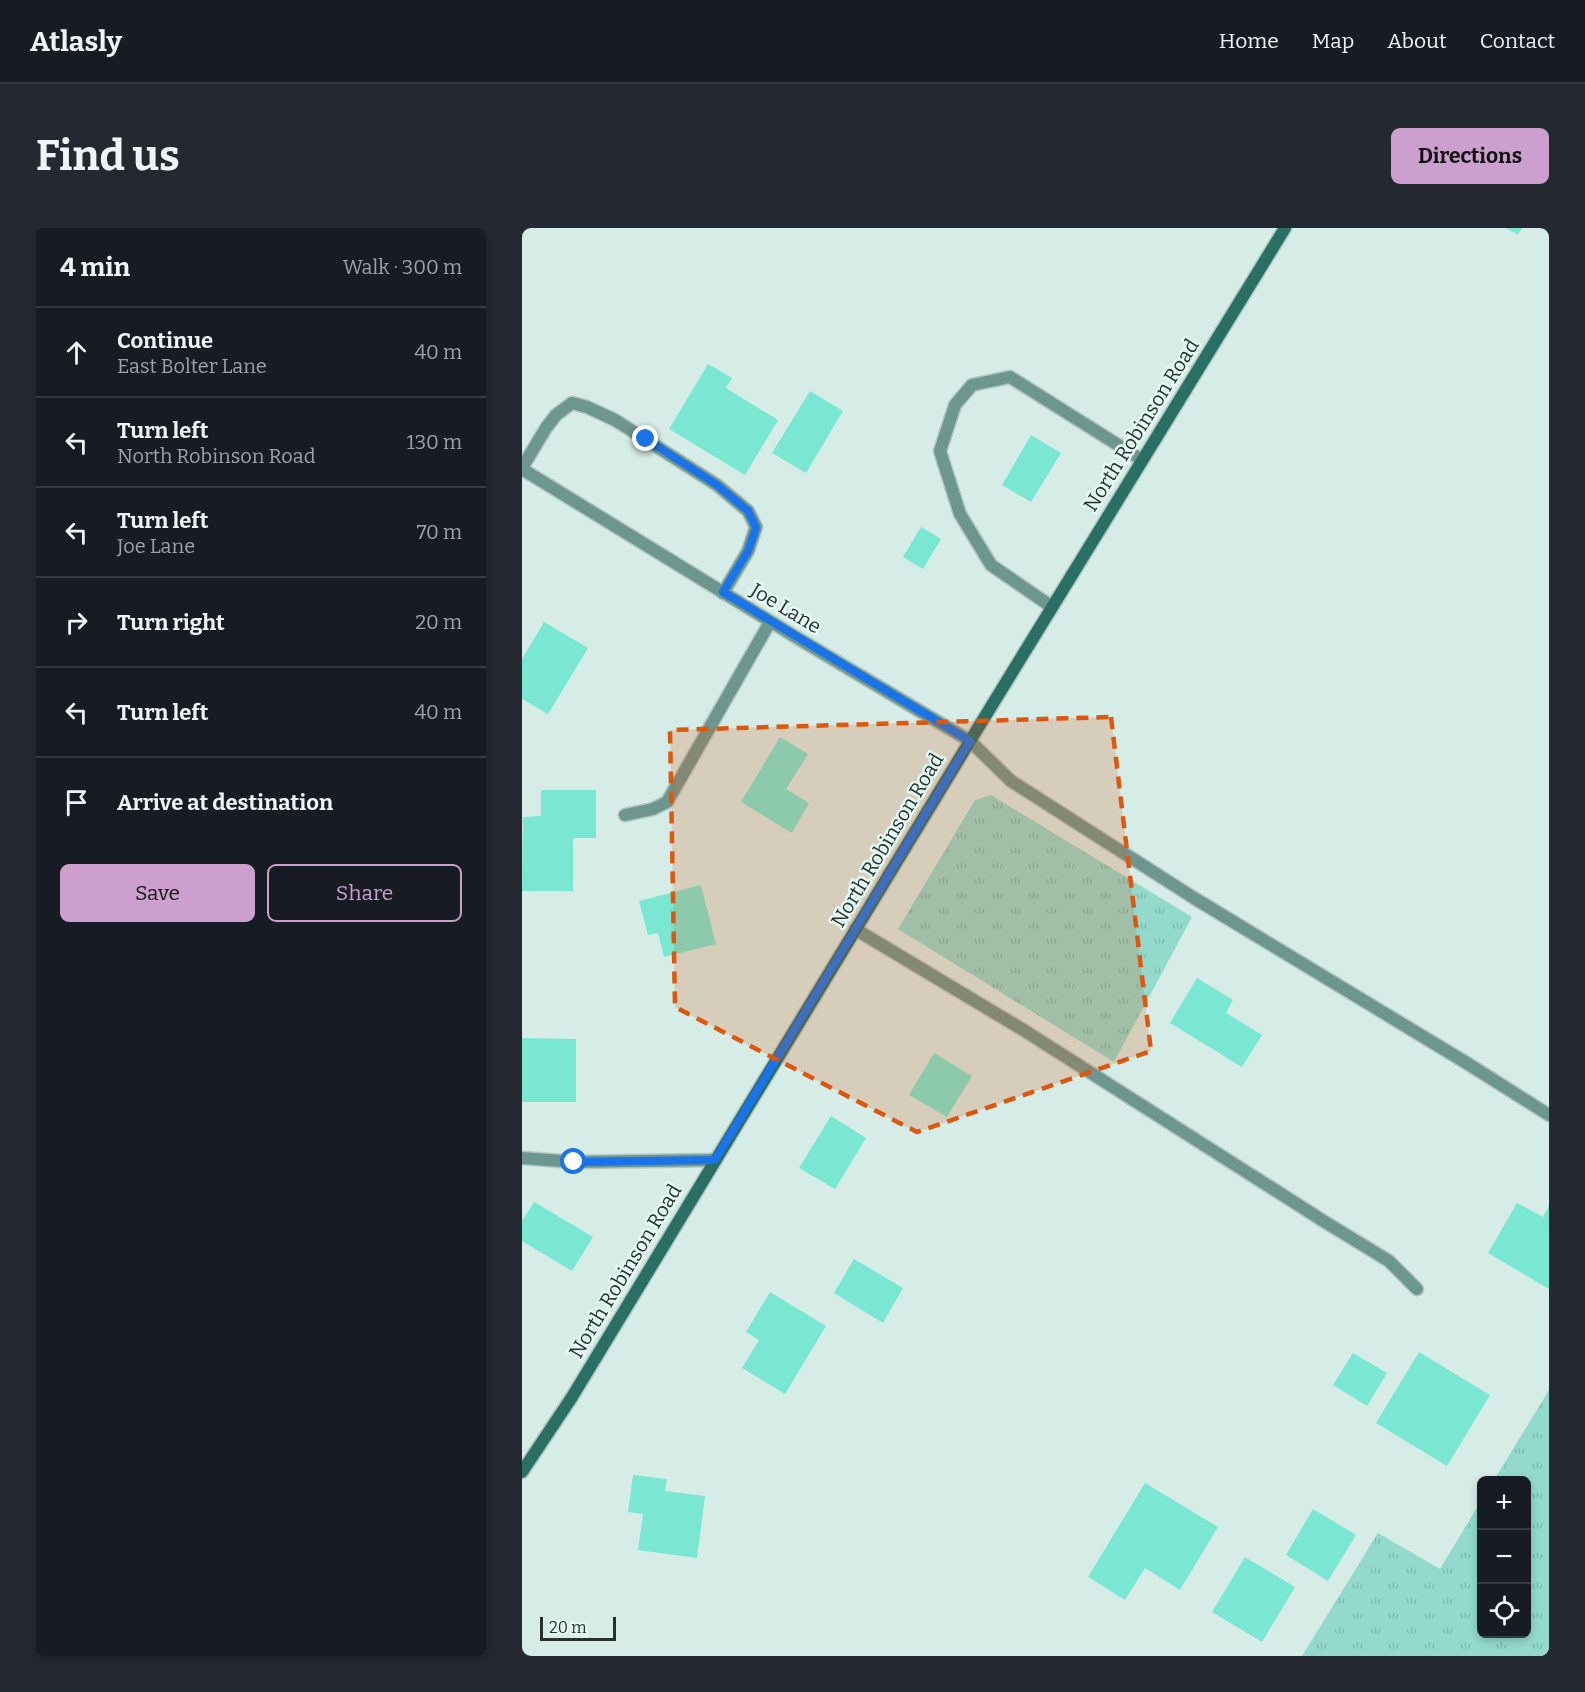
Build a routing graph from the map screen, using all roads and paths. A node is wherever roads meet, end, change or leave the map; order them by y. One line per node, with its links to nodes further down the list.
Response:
1 (1285, 228): 2 (street, North Robinson Road)
2 (1142, 460): 5 (street, North Robinson Road); 5 (street)
3 (522, 469): 4 (street, Joe Lane); 4 (street)
4 (723, 592): 6 (street, Joe Lane)
5 (1052, 607): 7 (street, North Robinson Road)
6 (770, 621): 7 (street, Joe Lane); 8 (street)
7 (970, 741): 9 (street, North Robinson Road); 10 (street, Joe Lane)
8 (625, 815)
9 (855, 929): 12 (street, North Robinson Road); 13 (street)
10 (1549, 1114)
11 (522, 1158): 12 (street)
12 (715, 1160): 14 (street, North Robinson Road)
13 (1417, 1289)
14 (522, 1472)

